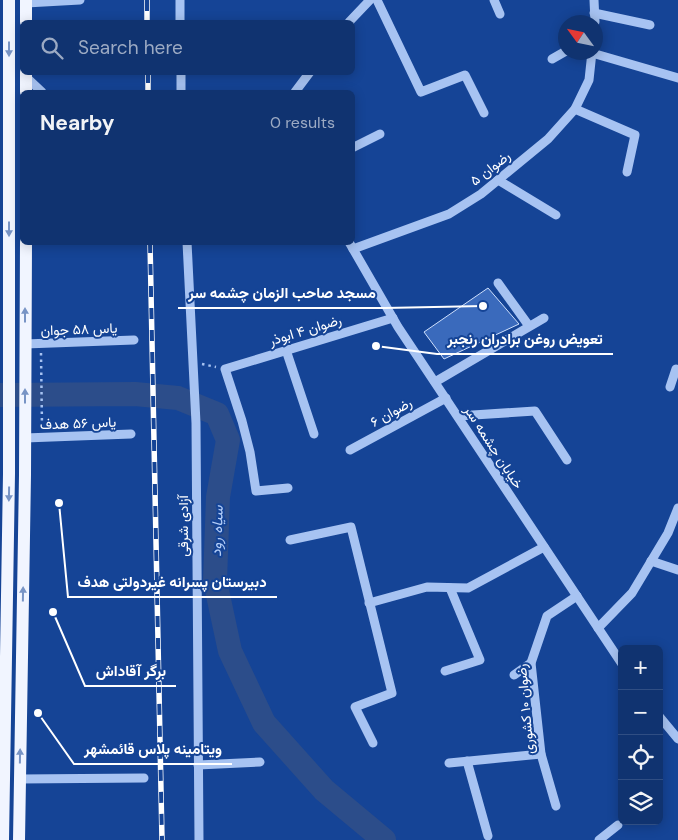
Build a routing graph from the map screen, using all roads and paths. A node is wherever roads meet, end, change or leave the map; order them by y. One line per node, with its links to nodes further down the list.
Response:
1 (9, 0): 28 (main road, one-way to 28)
2 (80, 0): 8 (street)
3 (180, 0): 13 (street)
4 (370, 0): 14 (street)
5 (377, 0): 30 (street)
6 (494, 0): 10 (street)
7 (594, 0): 9 (street)
8 (26, 2): 12 (main road)
9 (594, 12): 11 (street); 15 (street)
10 (500, 14)
11 (594, 15)
12 (26, 20)
13 (180, 20)
14 (351, 20)
15 (650, 25)
16 (558, 56): 18 (street)
17 (603, 56): 23 (street)
18 (552, 59)
19 (591, 60): 29 (street, رضوان ۵)
20 (26, 75): 24 (main road); 25 (street)
21 (181, 75): 26 (street)
22 (308, 75): 27 (street)
23 (678, 78)
24 (26, 90)
25 (40, 90)
26 (181, 90)
27 (296, 90)
28 (5, 103): 35 (main road)
29 (575, 109): 33 (street); 34 (street, رضوان ۵)
30 (484, 113)
31 (380, 134): 32 (street)
32 (355, 146)
33 (627, 172)
34 (498, 180): 36 (street); 39 (street, رضوان ۵)
35 (5, 206): 42 (main road, one-way to 42)
36 (556, 215)
37 (26, 245): 48 (main road, one-way to 37)
38 (187, 245): 51 (street)
39 (355, 245)
40 (351, 246): 43 (street, خیابان چشمه سر)
41 (498, 283): 45 (street)
42 (5, 311): 46 (main road)
43 (393, 318): 49 (street, رضوان ۴ ابوذر); 54 (street, خیابان چشمه سر)
44 (544, 318): 45 (street)
45 (529, 326): 54 (street)
46 (5, 338): 64 (main road)
47 (134, 340): 48 (street, یاس ۵۸ جوان)
48 (25, 344): 59 (main road, one-way to 48)
49 (286, 350): 52 (street, رضوان ۴ ابوذر); 61 (street)
50 (41, 362): 58 (path)
51 (192, 362): 52 (path); 87 (street, آزادی شرقی)
52 (225, 369): 65 (street)
53 (678, 370): 55 (street)
54 (435, 382): 56 (street, خیابان چشمه سر)
55 (670, 387)
56 (446, 398): 57 (street, خیابان چشمه سر); 62 (street, رضوان ۶)
57 (458, 416): 63 (street); 68 (street, خیابان چشمه سر)
58 (42, 420)
59 (25, 433): 60 (street, یاس ۵۶ هدف); 89 (main road, one-way to 59)
60 (131, 434)
61 (314, 434)
62 (350, 450)
63 (567, 460)
64 (5, 473): 75 (main road, one-way to 75)
65 (288, 488)
66 (678, 508): 69 (street)
67 (290, 540): 73 (street)
68 (544, 547): 71 (street); 72 (street, خیابان چشمه سر)
69 (651, 561): 70 (street); 74 (street)
70 (678, 570)
71 (450, 588): 73 (street); 78 (street)
72 (577, 596): 74 (street, خیابان چشمه سر); 77 (street, رضوان ۱۰ کشوری)
73 (369, 603): 82 (street)
74 (598, 628): 76 (street, خیابان چشمه سر)
75 (3, 644): 93 (main road)
76 (618, 658)
77 (531, 663): 79 (street); 83 (street, رضوان ۱۰ کشوری)
78 (444, 671)
79 (514, 675)
80 (663, 720): 81 (street)
81 (677, 735)
82 (373, 743)
83 (542, 754): 84 (street); 90 (street, رضوان ۱۰ کشوری)
84 (467, 761): 86 (street); 92 (street)
85 (260, 762): 87 (street)
86 (450, 763)
87 (198, 765): 95 (street, آزادی شرقی)
88 (144, 778): 89 (street)
89 (20, 779): 94 (main road)
90 (556, 806)
91 (618, 825): 96 (street)
92 (488, 836)
93 (3, 840)
94 (19, 840)
95 (199, 840)
96 (599, 840)

